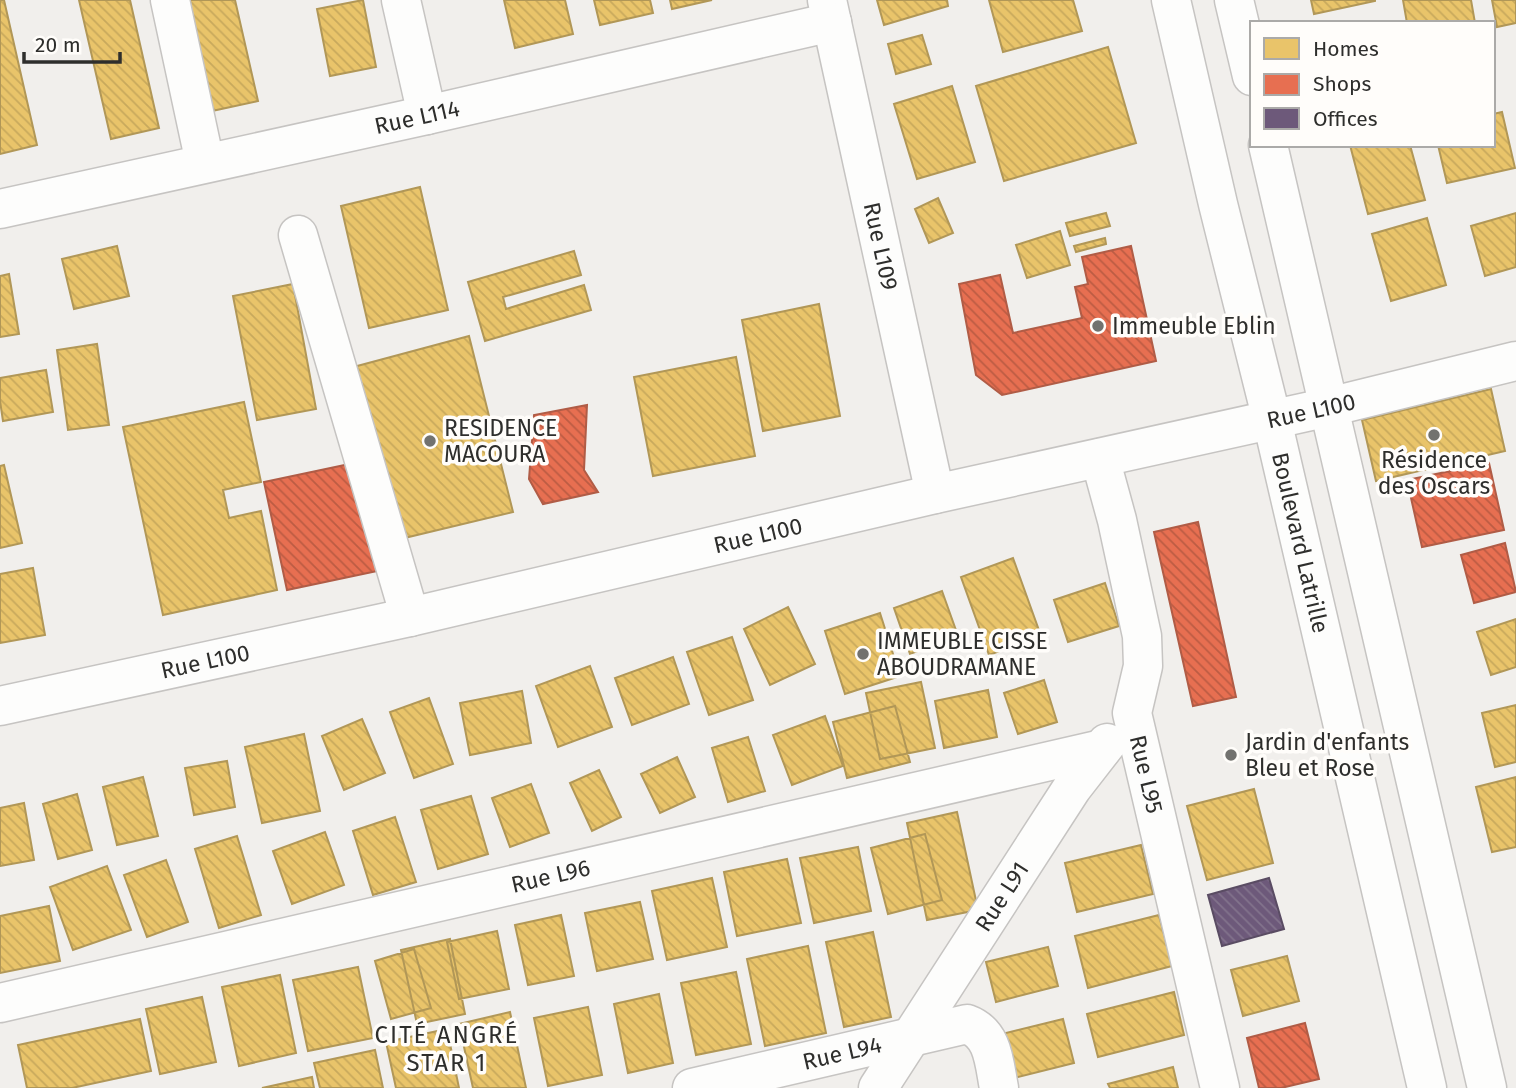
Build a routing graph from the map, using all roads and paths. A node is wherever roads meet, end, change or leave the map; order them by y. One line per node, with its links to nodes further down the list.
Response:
1 (170, 0): 9 (street)
2 (401, 0): 7 (street)
3 (1171, 0): 14 (street, Boulevard Latrille)
4 (1234, 0): 6 (street)
5 (830, 11): 7 (street, Rue L114); 16 (street, Rue L109)
6 (1250, 68)
7 (426, 115): 9 (street, Rue L114)
8 (1268, 147): 13 (street)
9 (205, 163): 10 (street, Rue L114)
10 (0, 209)
11 (298, 235): 17 (street)
12 (1516, 361): 13 (street, Rue L100)
13 (1329, 407): 14 (street, Rue L100); 28 (street)
14 (1272, 420): 15 (street, Rue L100); 27 (street, Boulevard Latrille)
15 (1100, 458): 16 (street, Rue L100); 19 (street, Rue L95)
16 (935, 494): 17 (street, Rue L100)
17 (410, 617): 18 (street, Rue L100)
18 (0, 706)
19 (1132, 713): 20 (street, Rue L91); 26 (street, Rue L95)
20 (1102, 749): 21 (street, Rue L96); 22 (street, Rue L91)
21 (0, 1003)
22 (909, 1039): 23 (street, Rue L94); 24 (street, Rue L91); 25 (street, Rue L94)
23 (692, 1088)
24 (878, 1088)
25 (999, 1088)
26 (1220, 1088)
27 (1427, 1088)
28 (1487, 1088)

